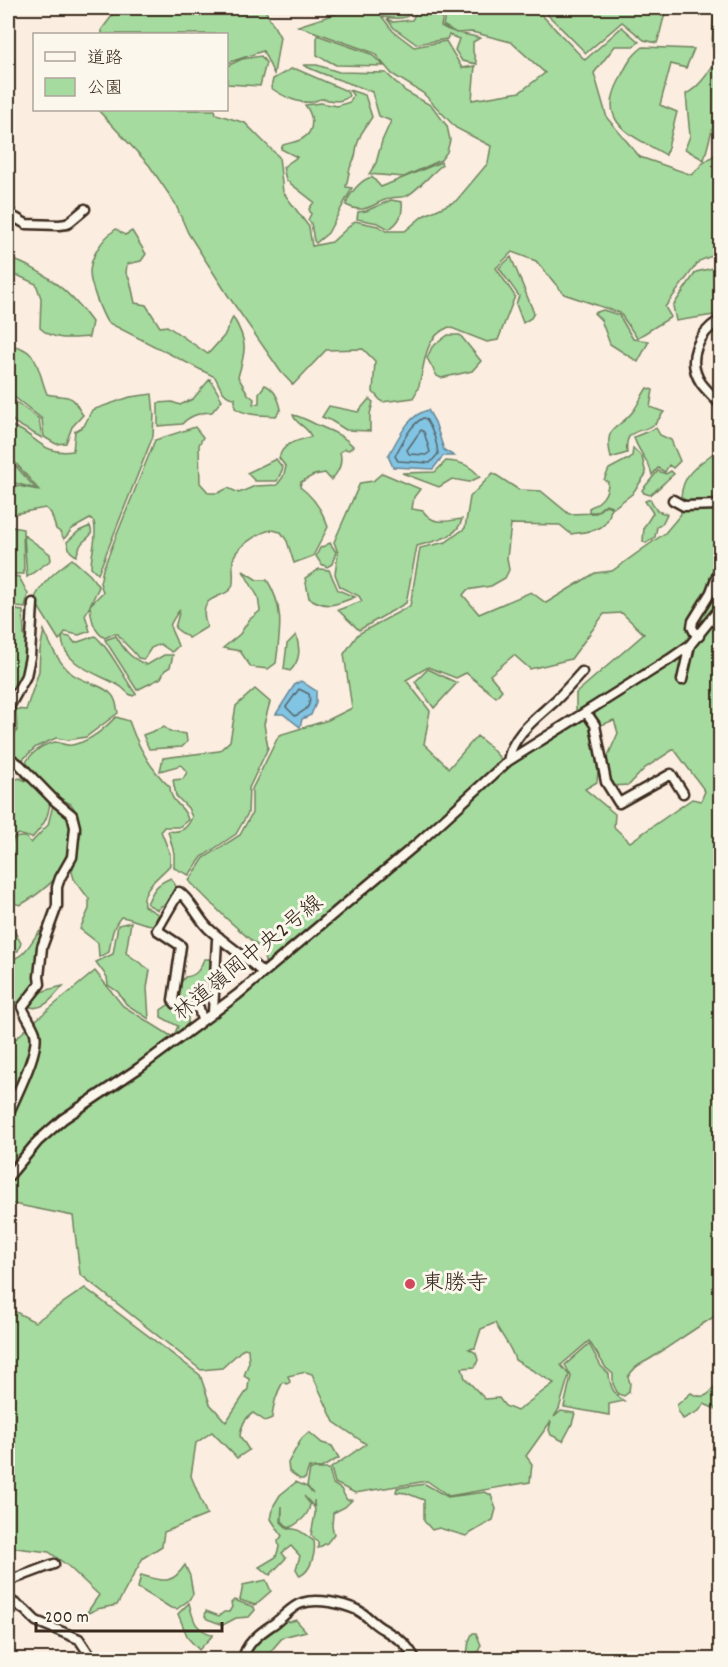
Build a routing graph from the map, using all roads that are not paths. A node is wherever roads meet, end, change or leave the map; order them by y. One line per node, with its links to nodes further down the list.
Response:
1 (8, 208): 2 (street)
2 (85, 209)
3 (720, 320): 4 (street)
4 (720, 404)
5 (673, 500): 6 (street)
6 (720, 505)
7 (720, 567): 10 (street)
8 (33, 603): 15 (street)
9 (720, 608): 10 (street)
10 (699, 636): 11 (street)
11 (690, 645): 13 (street); 14 (street)
12 (582, 672): 17 (street)
13 (682, 680)
14 (586, 712): 17 (street); 18 (street)
15 (8, 725)
16 (8, 757): 23 (street)
17 (507, 760): 20 (street, 林道嶺岡中央2号線)
18 (683, 793)
19 (219, 937): 20 (street); 21 (street); 22 (street)
20 (263, 973): 21 (street, 林道嶺岡中央2号線)
21 (213, 1012): 22 (street, 林道嶺岡中央2号線)
22 (202, 1020): 24 (street, 林道嶺岡中央2号線)
23 (8, 1115)
24 (8, 1178)
25 (54, 1564): 26 (street)
26 (8, 1583)
27 (8, 1599): 28 (street)
28 (93, 1659)
29 (243, 1659): 30 (street)
30 (416, 1659)

